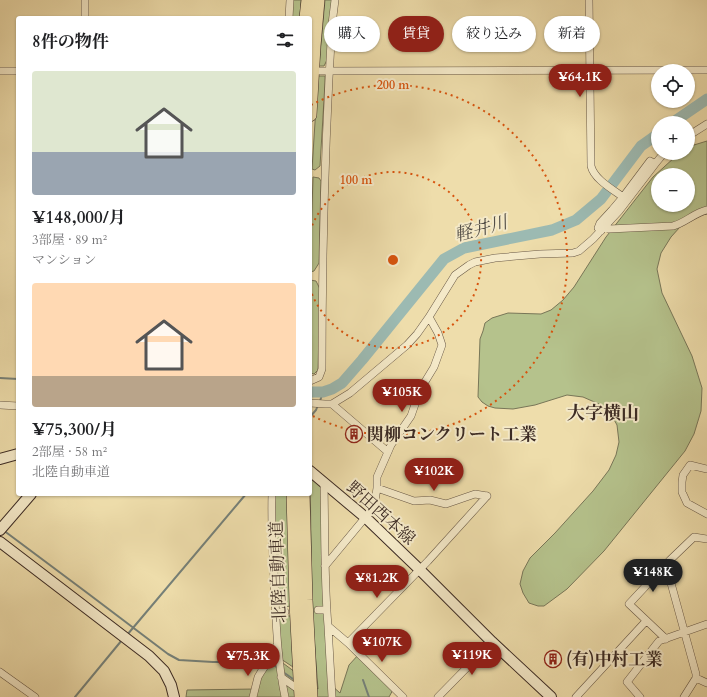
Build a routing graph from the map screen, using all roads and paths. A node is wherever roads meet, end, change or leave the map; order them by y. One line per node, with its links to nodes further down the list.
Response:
1 (85, 0): 7 (street)
2 (290, 0): 8 (street)
3 (308, 0): 9 (highway)
4 (318, 0): 16 (highway)
5 (335, 0): 15 (street)
6 (589, 0): 11 (street)
7 (85, 16)
8 (289, 16)
9 (306, 16)
10 (16, 70): 13 (street)
11 (589, 70): 12 (street); 15 (street); 21 (street)
12 (707, 70)
13 (0, 71)
14 (320, 71): 15 (street)
15 (329, 71): 25 (street)
16 (312, 80)
17 (707, 124): 18 (street)
18 (695, 132)
19 (658, 160): 20 (street)
20 (655, 164): 21 (street); 23 (street)
21 (620, 195): 23 (street)
22 (707, 210): 23 (street)
23 (603, 229): 24 (street)
24 (429, 316): 27 (street); 30 (street)
25 (312, 380)
26 (312, 403): 27 (street)
27 (332, 404): 30 (street)
28 (0, 405): 29 (street)
29 (16, 406)
30 (388, 452): 36 (street)
31 (16, 455): 32 (main road)
32 (0, 459)
33 (707, 469): 41 (street)
34 (312, 472): 35 (main road, 野田西本線)
35 (324, 483): 42 (main road, 野田西本線); 47 (street)
36 (377, 488): 42 (street); 48 (street)
37 (29, 496): 43 (main road)
38 (272, 496): 51 (street)
39 (293, 496): 65 (highway, 北陸自動車道)
40 (303, 496): 70 (highway, 北陸自動車道)
41 (707, 514)
42 (366, 518): 47 (street); 48 (main road, 野田西本線)
43 (0, 530)
44 (707, 539): 46 (street)
45 (0, 542): 67 (main road)
46 (666, 565): 53 (street); 56 (street)
47 (325, 566): 50 (street)
48 (419, 569): 58 (main road, 野田西本線); 60 (street)
49 (318, 610): 50 (street)
50 (327, 610): 55 (street)
51 (275, 612): 52 (street); 59 (street)
52 (285, 612)
53 (646, 620): 57 (street); 75 (street)
54 (707, 624): 56 (street)
55 (328, 626): 60 (street); 71 (street)
56 (684, 633): 57 (street); 63 (street)
57 (666, 639): 76 (street)
58 (492, 642): 73 (street); 74 (main road, 野田西本線)
59 (278, 643): 62 (street); 68 (street)
60 (348, 643): 72 (street)
61 (0, 672): 66 (street)
62 (281, 676): 65 (street); 69 (street)
63 (696, 678): 64 (street); 77 (street)
64 (707, 683)
65 (298, 692)
66 (35, 697)
67 (174, 697)
68 (253, 697)
69 (285, 697)
70 (311, 697)
71 (332, 697)
72 (403, 697)
73 (438, 697)
74 (551, 697)
75 (576, 697)
76 (640, 697)
77 (684, 697)

